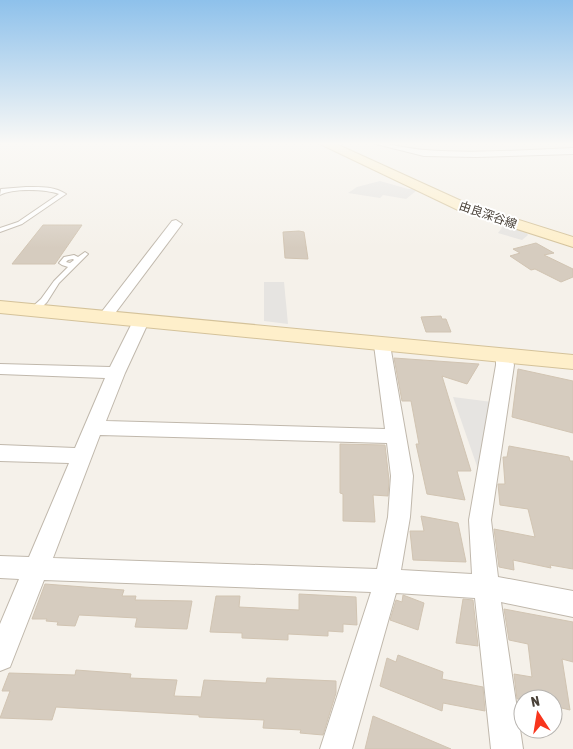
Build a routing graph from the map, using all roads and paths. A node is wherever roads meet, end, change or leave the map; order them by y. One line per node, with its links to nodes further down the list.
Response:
1 (397, 178): 5 (street, 由良深谷線)
2 (0, 193): 4 (lane)
3 (176, 224): 9 (street)
4 (0, 230)
5 (573, 242)
6 (69, 267): 6 (lane); 8 (lane)
7 (0, 307): 8 (street)
8 (33, 311): 9 (street)
9 (105, 317): 10 (street)
10 (141, 321): 11 (street); 15 (street)
11 (382, 345): 12 (street); 17 (street)
12 (504, 355): 13 (street); 23 (street)
13 (573, 362)
14 (0, 369): 15 (street)
15 (116, 372): 16 (street)
16 (94, 428): 17 (street); 19 (street)
17 (396, 436): 22 (street)
18 (0, 453): 19 (street)
19 (83, 456): 21 (street)
20 (0, 567): 21 (street)
21 (38, 567): 22 (street); 25 (street)
22 (386, 581): 23 (street); 26 (street)
23 (486, 587): 24 (street); 27 (street)
24 (573, 604)
25 (0, 657)
26 (336, 749)
27 (506, 749)

